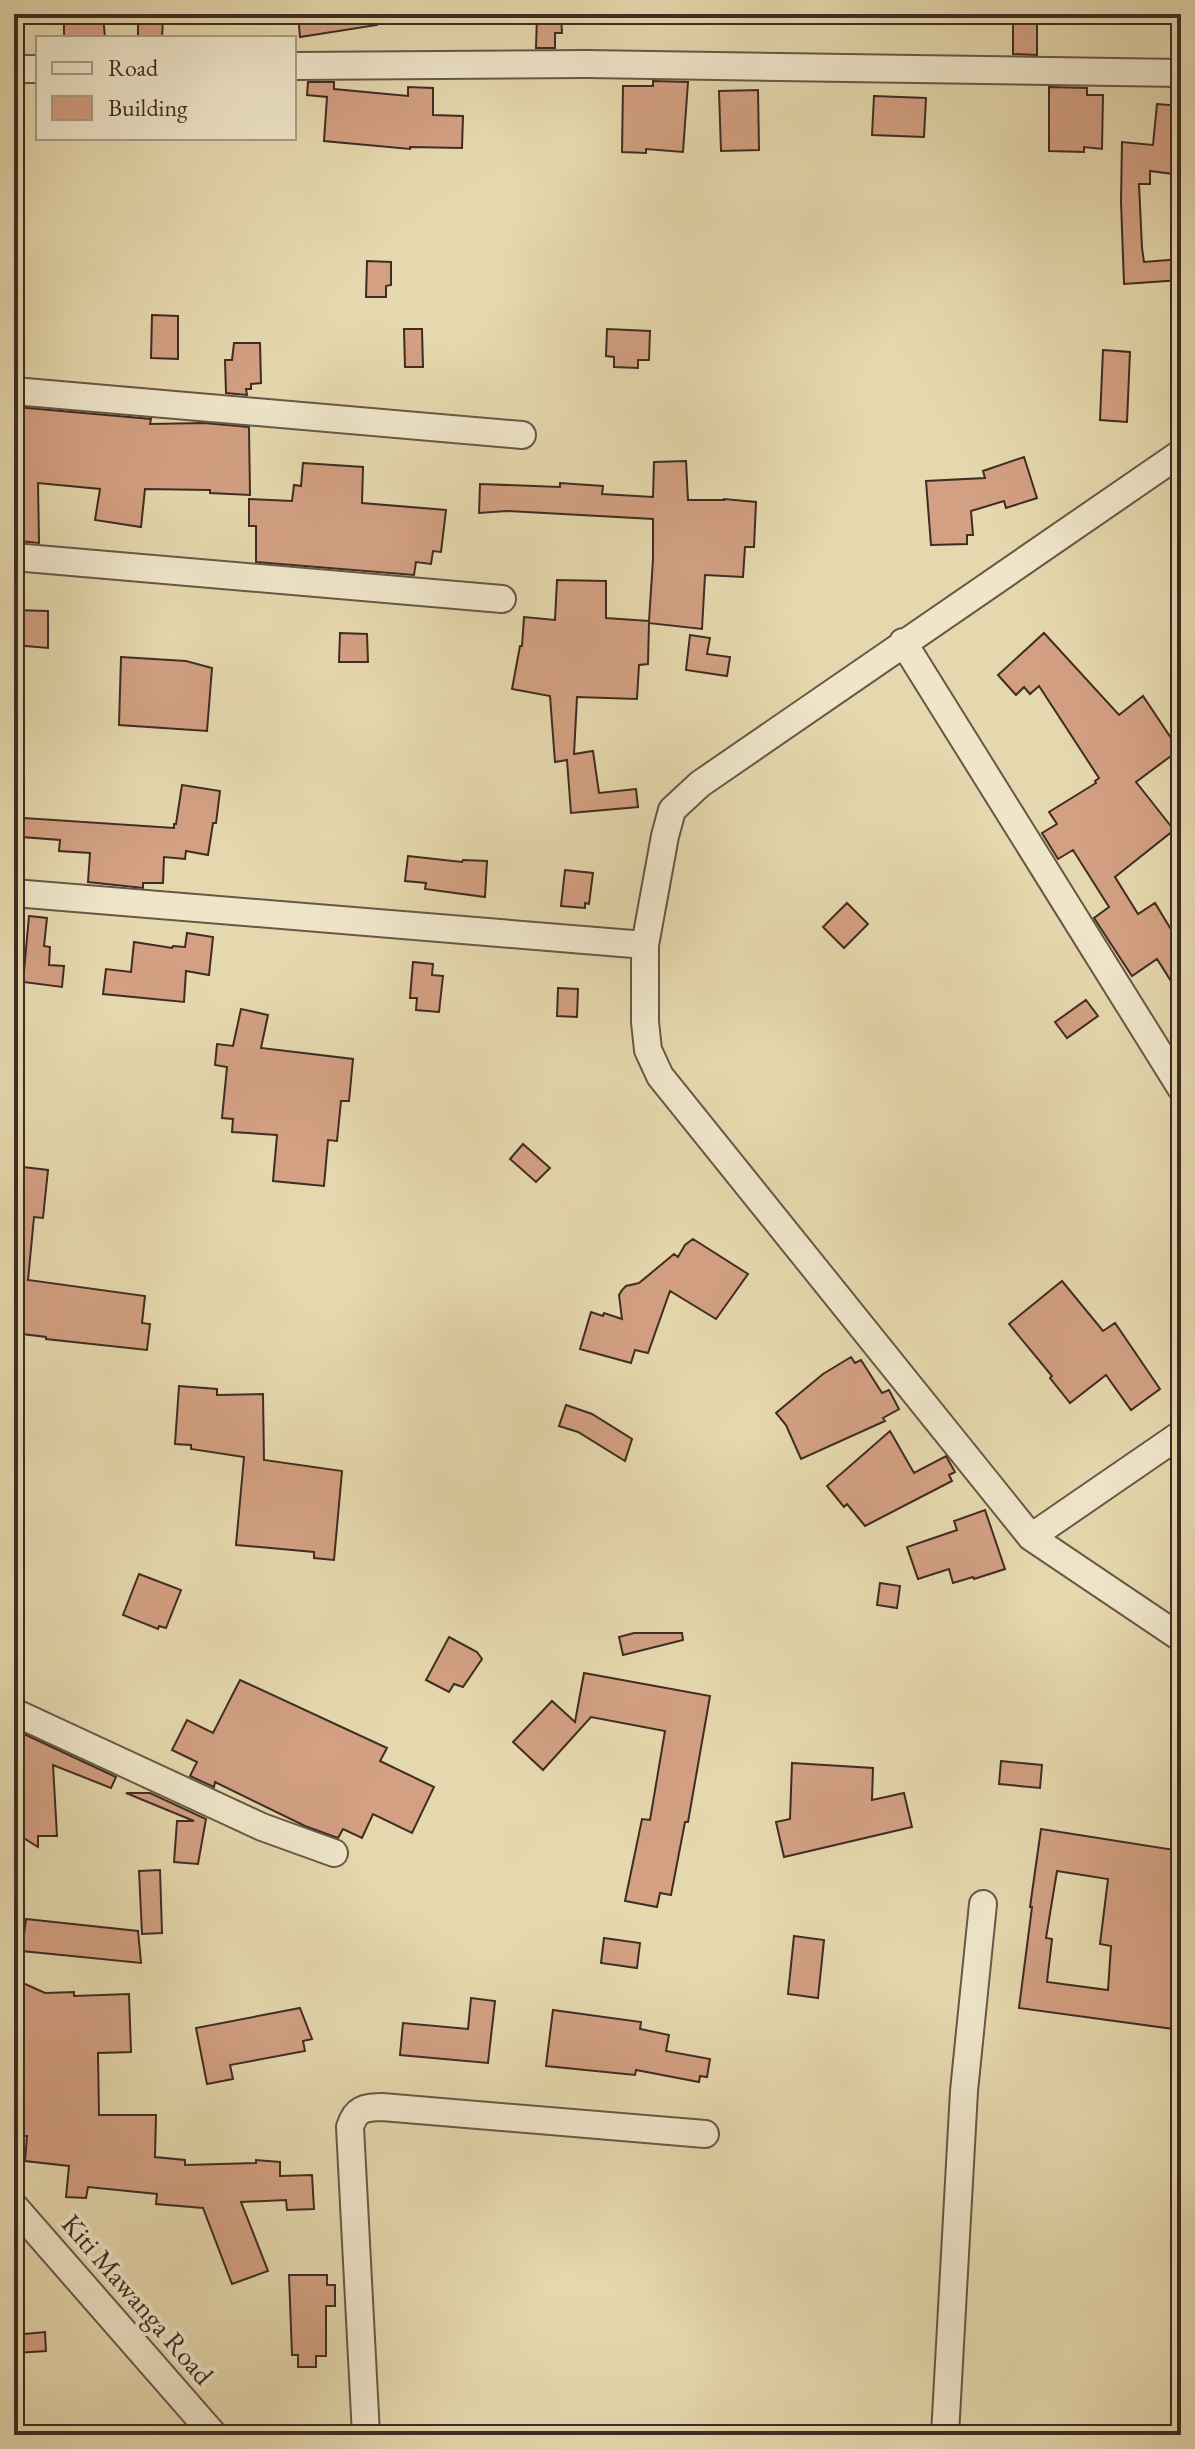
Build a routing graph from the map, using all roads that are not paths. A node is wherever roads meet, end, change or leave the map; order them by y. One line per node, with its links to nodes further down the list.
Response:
1 (296, 66): 4 (street)
2 (14, 69): 3 (street)
3 (36, 69)
4 (1181, 73)
5 (14, 391): 6 (street)
6 (522, 435)
7 (1181, 453): 10 (street)
8 (14, 557): 9 (street)
9 (502, 599)
10 (903, 642): 12 (street); 13 (street)
11 (14, 893): 12 (street)
12 (645, 945): 15 (street)
13 (1181, 1088)
14 (1181, 1434): 15 (street)
15 (1031, 1537): 16 (street)
16 (1181, 1638)
17 (14, 1712): 18 (street)
18 (334, 1853)
19 (983, 1904): 24 (street)
20 (705, 2134): 23 (street)
21 (14, 2206): 22 (street, Kiti Mawanga Road)
22 (214, 2435)
23 (366, 2435)
24 (945, 2435)

